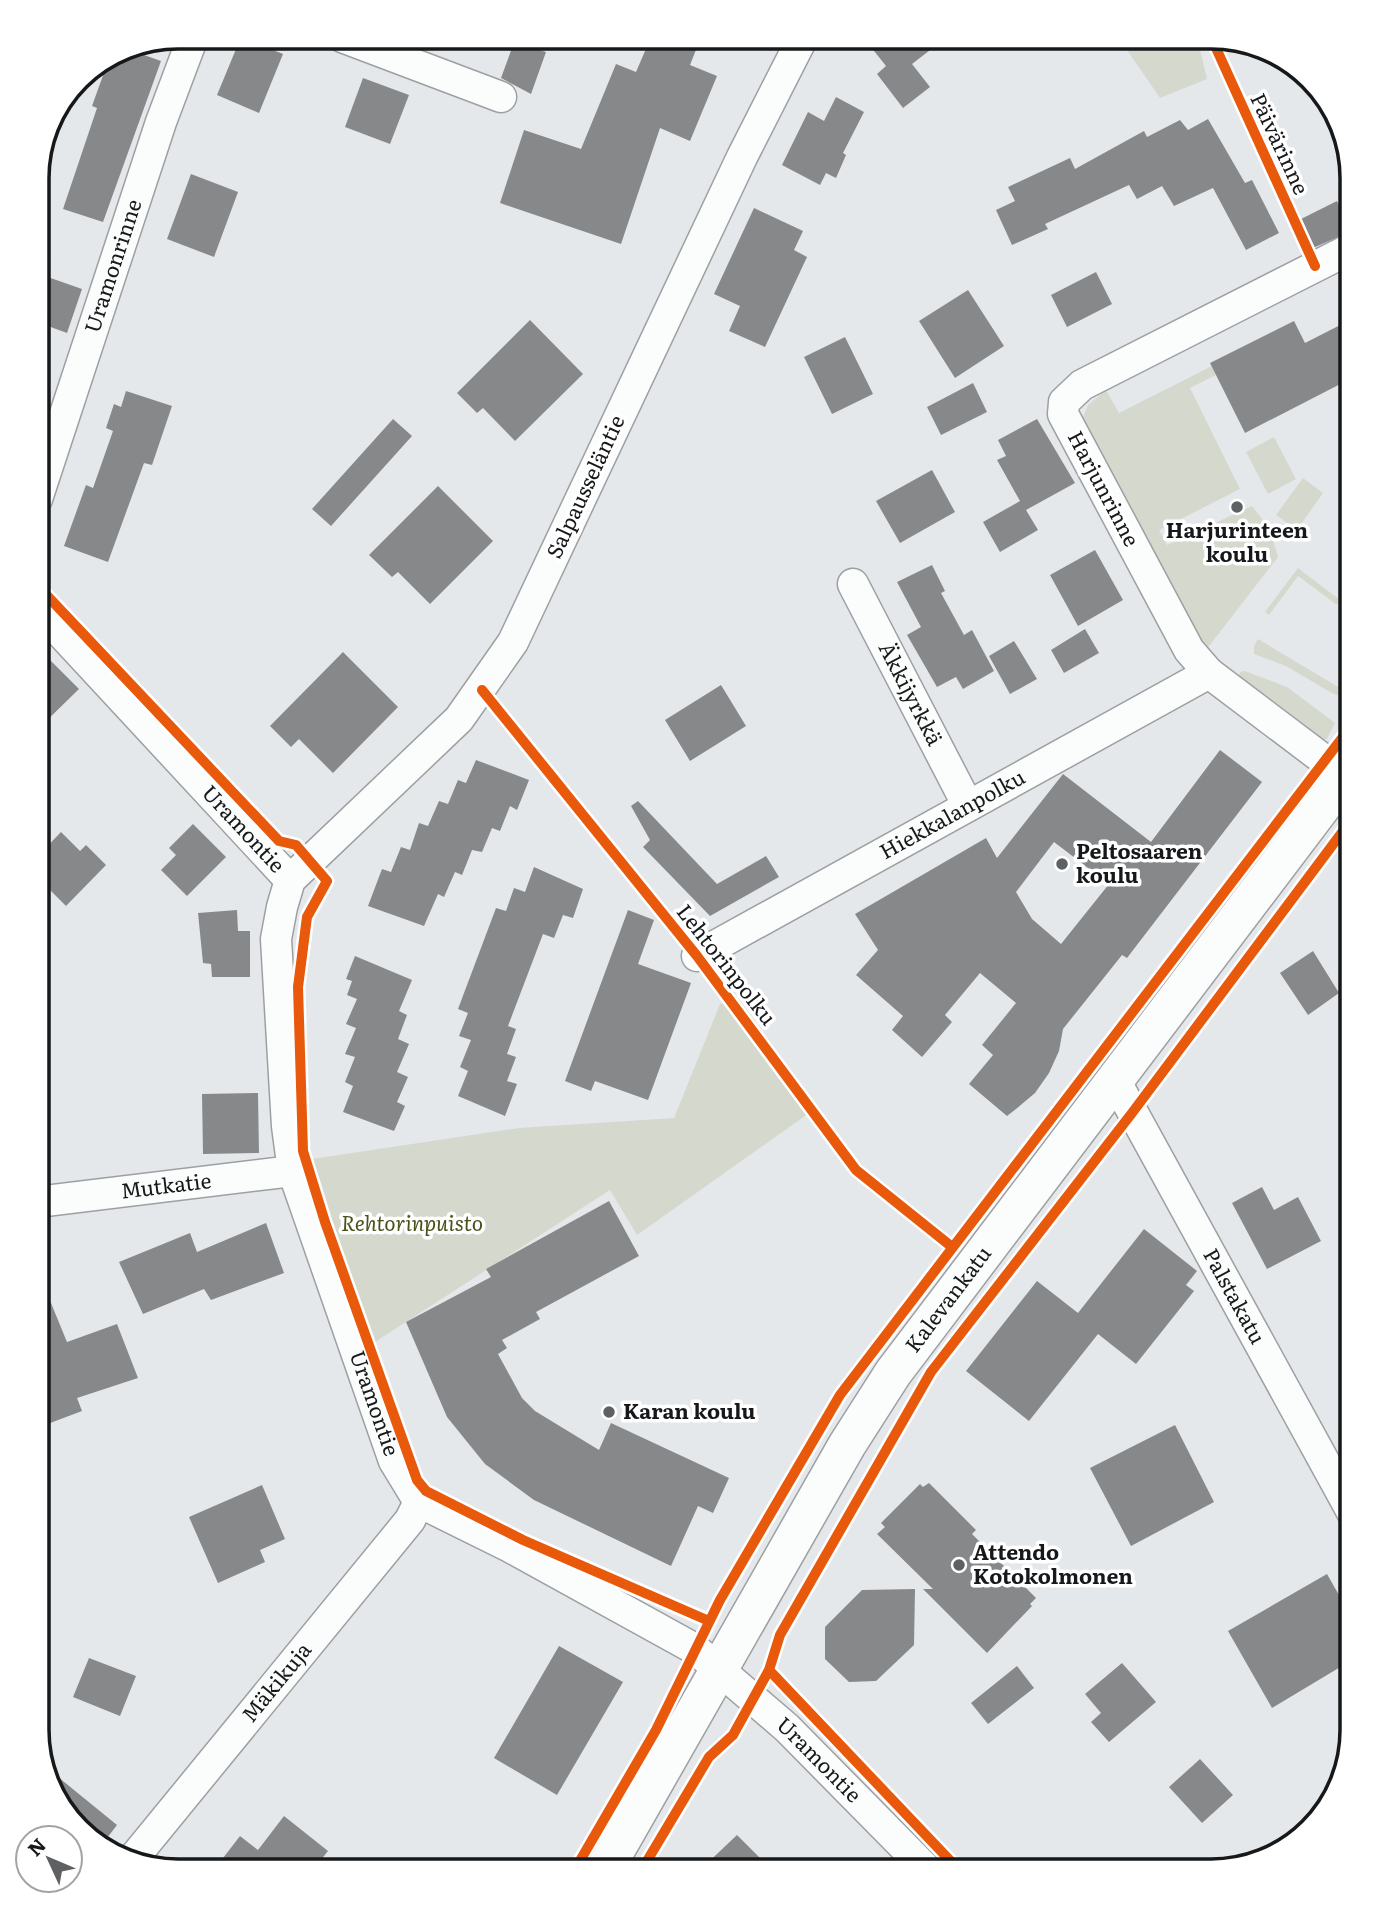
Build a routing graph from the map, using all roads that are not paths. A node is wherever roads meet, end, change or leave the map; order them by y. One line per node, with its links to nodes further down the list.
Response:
1 (188, 49): 6 (street, Uramonrinne)
2 (374, 49): 4 (street)
3 (797, 49): 13 (street, Salpausseläntie)
4 (500, 97)
5 (1340, 254): 9 (street, Harjunrinne)
6 (49, 463)
7 (853, 584): 12 (street, Äkkijyrkkä)
8 (49, 620): 13 (street, Uramontie)
9 (1209, 673): 10 (street, Harjunrinne); 12 (street, Hiekkalanpolku)
10 (1340, 768)
11 (1340, 788): 15 (street, Kalevankatu)
12 (968, 806): 14 (street, Hiekkalanpolku)
13 (290, 880): 16 (street, Uramontie)
14 (697, 956)
15 (1115, 1080): 18 (street, Palstakatu); 20 (street, Kalevankatu)
16 (293, 1171): 17 (street, Mutkatie); 19 (street, Uramontie)
17 (49, 1201)
18 (1340, 1490)
19 (419, 1502): 20 (street, Uramontie); 21 (street, Mäkikuja)
20 (720, 1670): 22 (street, Kalevankatu); 23 (street, Uramontie)
21 (137, 1852)
22 (611, 1859)
23 (916, 1859)

